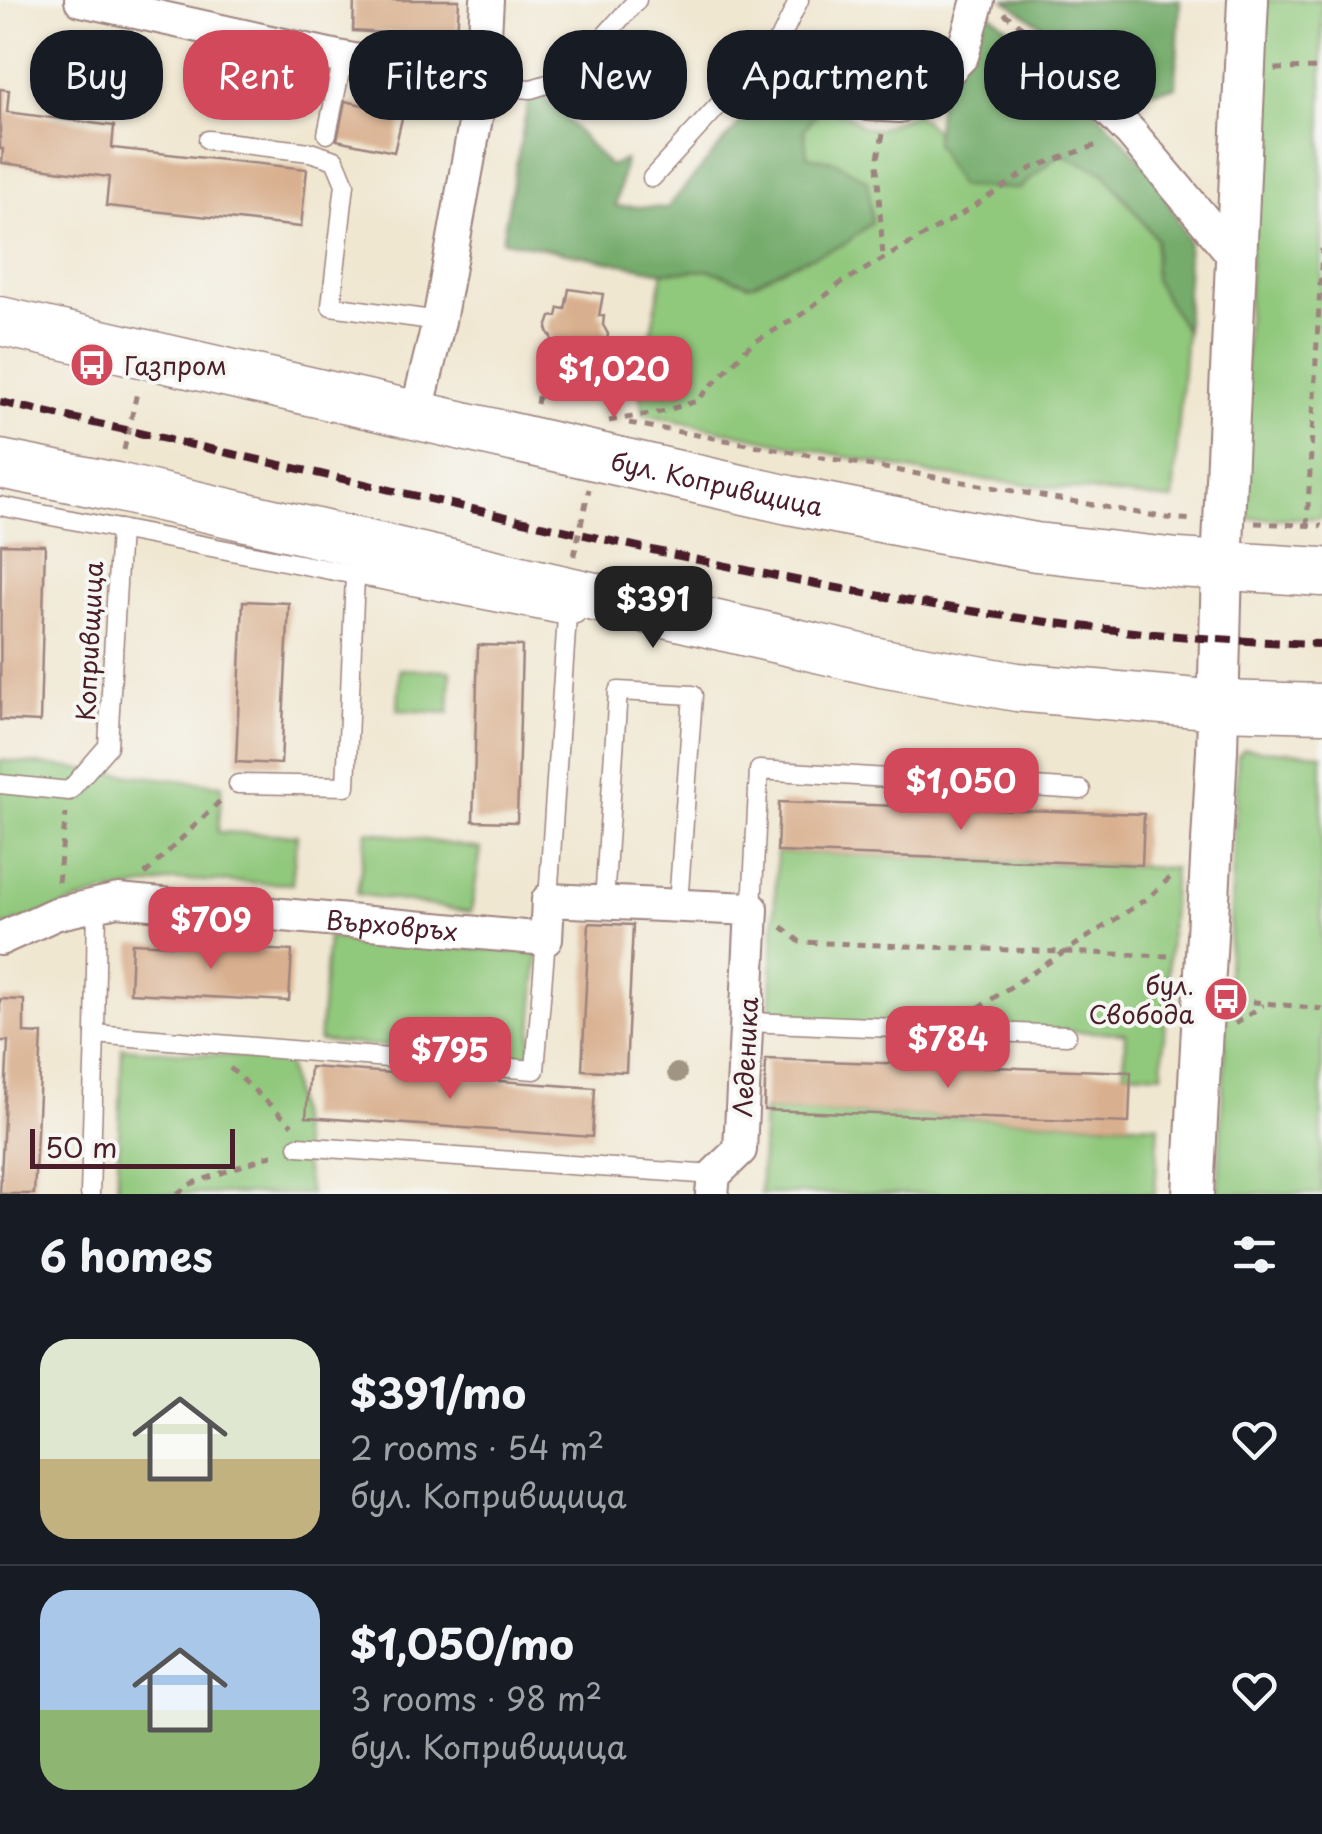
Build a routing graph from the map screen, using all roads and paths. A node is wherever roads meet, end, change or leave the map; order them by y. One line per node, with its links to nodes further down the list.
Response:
1 (82, 0): 6 (street)
2 (487, 0): 8 (street)
3 (638, 0): 15 (lane)
4 (799, 0): 22 (lane)
5 (1248, 0): 14 (street)
6 (137, 6): 11 (street)
7 (991, 6): 9 (path); 10 (street)
8 (485, 30)
9 (1024, 30)
10 (964, 53)
11 (343, 58): 12 (street); 20 (lane)
12 (349, 59)
13 (1322, 68): 14 (path)
14 (1245, 70): 24 (street)
15 (523, 88)
16 (476, 120): 27 (street)
17 (883, 120): 25 (path)
18 (1119, 120): 19 (street)
19 (1132, 133): 24 (street); 25 (path)
20 (326, 134)
21 (208, 140): 27 (lane)
22 (652, 178)
23 (1322, 249): 38 (path)
24 (1236, 258): 37 (street)
25 (884, 259): 32 (path)
26 (0, 321): 28 (main road, бул. Копривщица)
27 (439, 321): 31 (street)
28 (145, 355): 31 (main road, бул. Копривщица); 35 (path)
29 (541, 380): 30 (path)
30 (526, 401)
31 (416, 414): 32 (main road, бул. Копривщица)
32 (598, 454): 37 (path); 37 (main road, бул. Копривщица); 40 (path)
33 (0, 464): 35 (main road)
34 (0, 506): 35 (lane)
35 (118, 508): 39 (lane); 40 (main road); 46 (lane, Копривщица)
36 (1322, 526): 38 (path)
37 (1223, 544): 38 (main road, бул. Копривщица); 38 (path); 41 (street)
38 (1311, 556)
39 (355, 576): 40 (lane); 44 (lane)
40 (567, 603): 41 (main road); 48 (lane)
41 (1219, 705): 42 (main road); 71 (street)
42 (1322, 708)
43 (0, 784): 46 (lane)
44 (238, 784): 49 (path)
45 (1081, 790): 52 (lane)
46 (68, 791): 53 (path)
47 (1174, 875): 56 (path)
48 (548, 900): 50 (street); 55 (street)
49 (107, 902): 53 (street, Върховръх); 55 (street, Върховръх); 64 (lane)
50 (604, 902): 51 (street); 51 (lane)
51 (678, 905): 52 (street)
52 (752, 909): 56 (path); 61 (street, Леденика)
53 (54, 914): 54 (street, Върховръх)
54 (0, 939)
55 (546, 939): 66 (lane)
56 (1064, 953): 57 (path); 63 (path)
57 (1168, 956)
58 (1236, 1000): 59 (path)
59 (1266, 1003): 60 (path); 62 (path)
60 (1322, 1010)
61 (748, 1022): 63 (lane); 68 (street, Леденика)
62 (1235, 1024)
63 (942, 1032): 65 (lane)
64 (96, 1034): 66 (lane); 69 (lane)
65 (1067, 1035)
66 (201, 1042): 67 (path)
67 (298, 1146): 68 (lane); 70 (path)
68 (713, 1184)
69 (90, 1194)
70 (178, 1194)
71 (1193, 1194)

